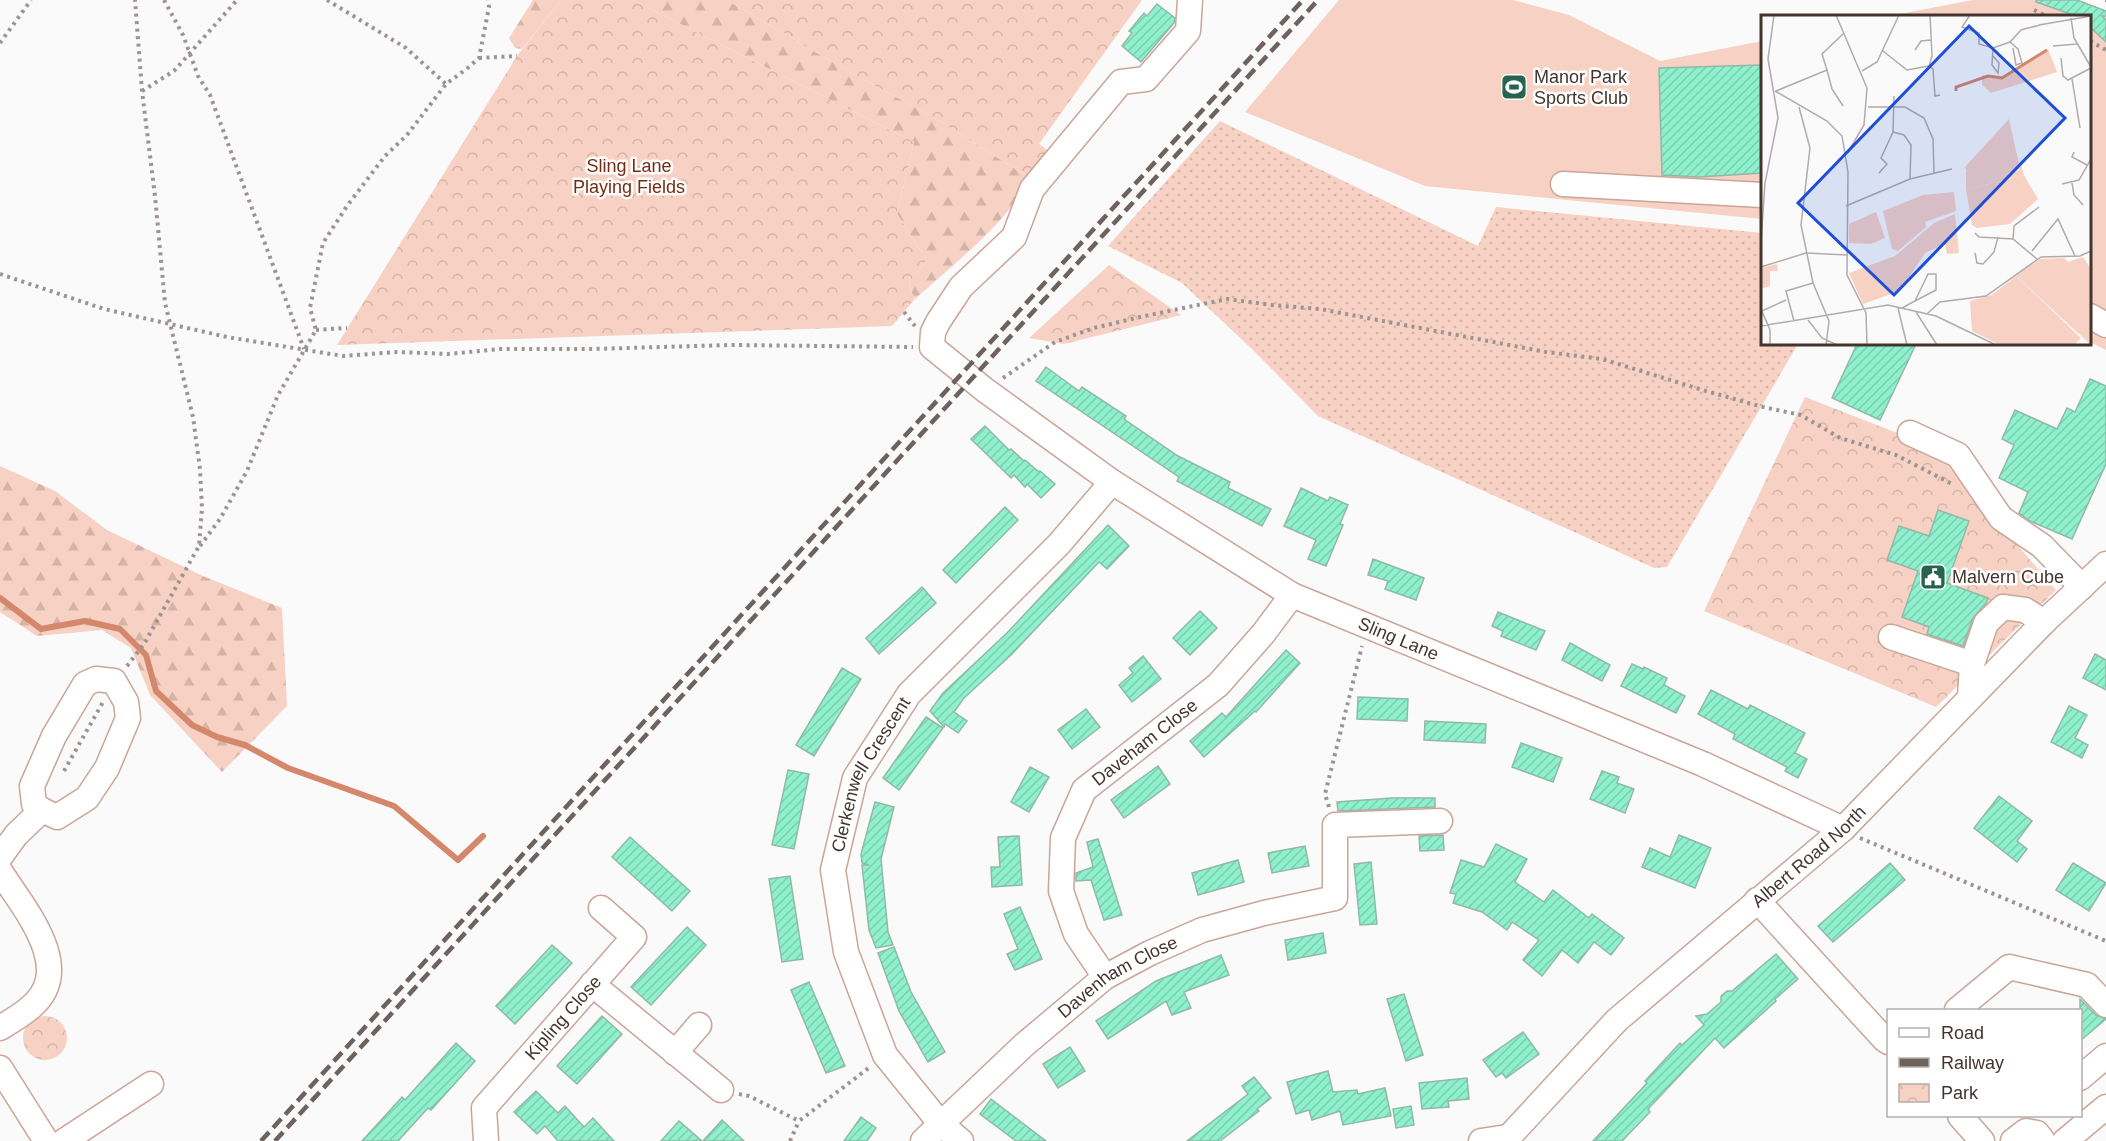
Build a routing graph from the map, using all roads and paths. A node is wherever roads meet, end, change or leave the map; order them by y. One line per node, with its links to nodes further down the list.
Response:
1 (31, 0): 11 (path)
2 (135, 0): 17 (path)
3 (164, 0): 13 (path)
4 (237, 0): 13 (path)
5 (327, 0): 16 (path)
6 (488, 0): 15 (path)
7 (2034, 10): 9 (path)
8 (1190, 11): 26 (street)
9 (2044, 15)
10 (2091, 42): 12 (path)
11 (0, 43)
12 (2106, 50)
13 (189, 55): 17 (path); 27 (path)
14 (517, 56): 15 (path)
15 (479, 57): 16 (path)
16 (446, 84): 25 (path)
17 (142, 92): 22 (path)
18 (1563, 184): 19 (street)
19 (1761, 195)
20 (0, 274): 22 (path)
21 (2091, 317): 23 (street)
22 (170, 324): 27 (path); 32 (path)
23 (2106, 325)
24 (347, 328): 25 (path)
25 (316, 330): 27 (path)
26 (932, 343): 27 (path); 28 (street, Sling Lane)
27 (304, 350): 32 (path)
28 (985, 390): 30 (street, Sling Lane); 31 (path)
29 (1910, 433): 34 (street)
30 (1112, 482): 35 (street, Sling Lane); 60 (street, Clerkenwell Crescent)
31 (1959, 489)
32 (199, 546): 40 (path)
33 (2106, 564): 34 (street, Albert Road North)
34 (2082, 586): 36 (street, Albert Road North)
35 (1292, 595): 37 (street, Sling Lane); 52 (street, Daveham Close)
36 (2044, 622): 39 (street); 41 (street, Albert Road North)
37 (1367, 627): 45 (path); 46 (street, Sling Lane)
38 (1891, 637): 39 (street)
39 (1972, 664): 41 (street)
40 (114, 681): 42 (path); 43 (street); 43 (street)
41 (1970, 698): 46 (street, Albert Road North)
42 (58, 781)
43 (42, 810): 47 (street)
44 (1440, 821): 45 (street)
45 (1335, 825): 52 (street, Davenham Close)
46 (1841, 831): 49 (street, Albert Road North); 51 (path)
47 (0, 857)
48 (0, 871): 57 (street)
49 (1757, 900): 58 (street); 71 (street, Albert Road North)
50 (601, 908): 53 (street, Kipling Close)
51 (2106, 940)
52 (1105, 977): 69 (street, Davenham Close)
53 (592, 984): 59 (street); 74 (street, Kipling Close)
54 (2106, 1005): 55 (street)
55 (1959, 1009)
56 (699, 1025): 59 (street)
57 (0, 1028)
58 (1887, 1041)
59 (675, 1053): 65 (street)
60 (885, 1055): 68 (path); 69 (street, Clerkenwell Crescent)
61 (2106, 1056): 63 (street)
62 (0, 1068): 72 (street)
63 (2082, 1076)
64 (151, 1084): 73 (street)
65 (721, 1090): 68 (path)
66 (2106, 1107): 70 (street)
67 (1961, 1117): 79 (street)
68 (799, 1121): 75 (path)
69 (940, 1123): 76 (street); 77 (street, Clerkenwell Crescent)
70 (2069, 1129)
71 (1506, 1139): 78 (street)
72 (46, 1141)
73 (64, 1141)
74 (486, 1141)
75 (790, 1141)
76 (923, 1141)
77 (961, 1141)
78 (1481, 1141)
79 (1982, 1141)
80 (2013, 1141): 81 (street)
81 (2043, 1141)

